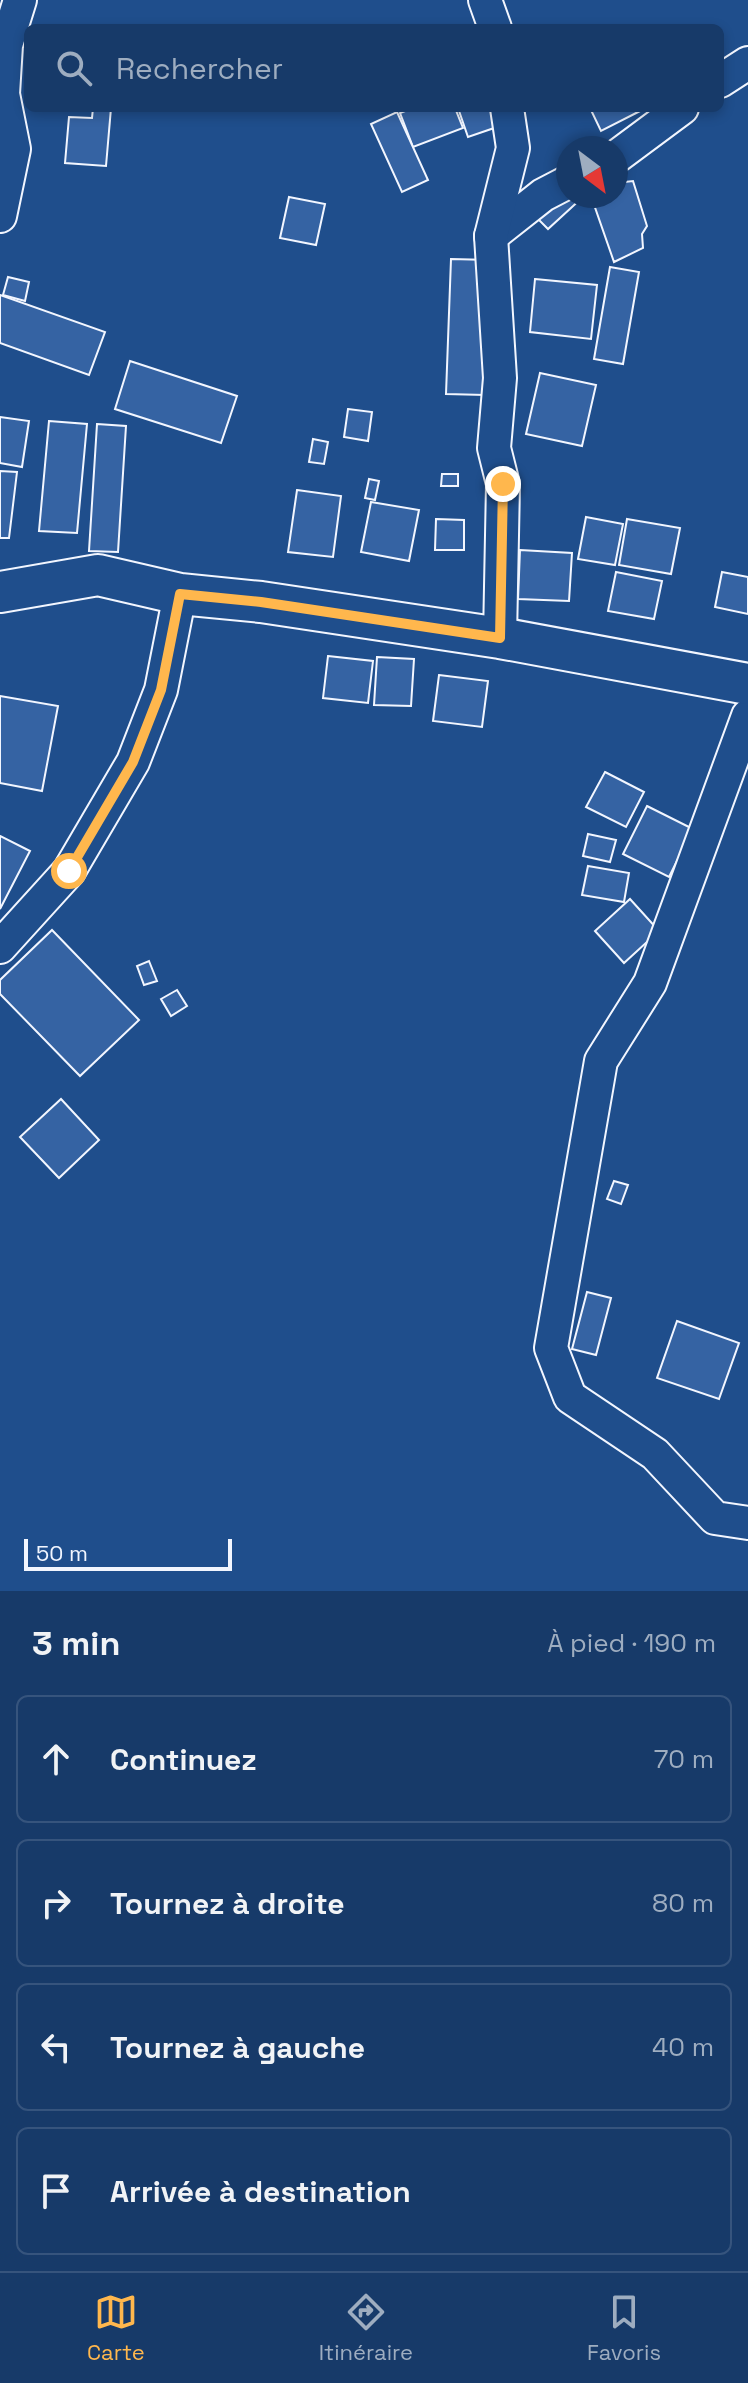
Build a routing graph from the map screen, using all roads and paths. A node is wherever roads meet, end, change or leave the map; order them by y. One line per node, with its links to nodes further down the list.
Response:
1 (20, 0): 6 (street)
2 (485, 0): 3 (street)
3 (494, 24)
4 (748, 63): 5 (street)
5 (724, 78)
6 (1, 94): 11 (street)
7 (508, 112): 12 (street)
8 (677, 112): 9 (street)
9 (628, 148)
10 (556, 188): 12 (street)
11 (0, 216)
12 (491, 236): 15 (street)
13 (0, 592): 14 (main road)
14 (180, 594): 15 (main road); 18 (street)
15 (500, 638): 16 (main road)
16 (748, 684)
17 (748, 716): 19 (street)
18 (0, 947)
19 (748, 1523)

